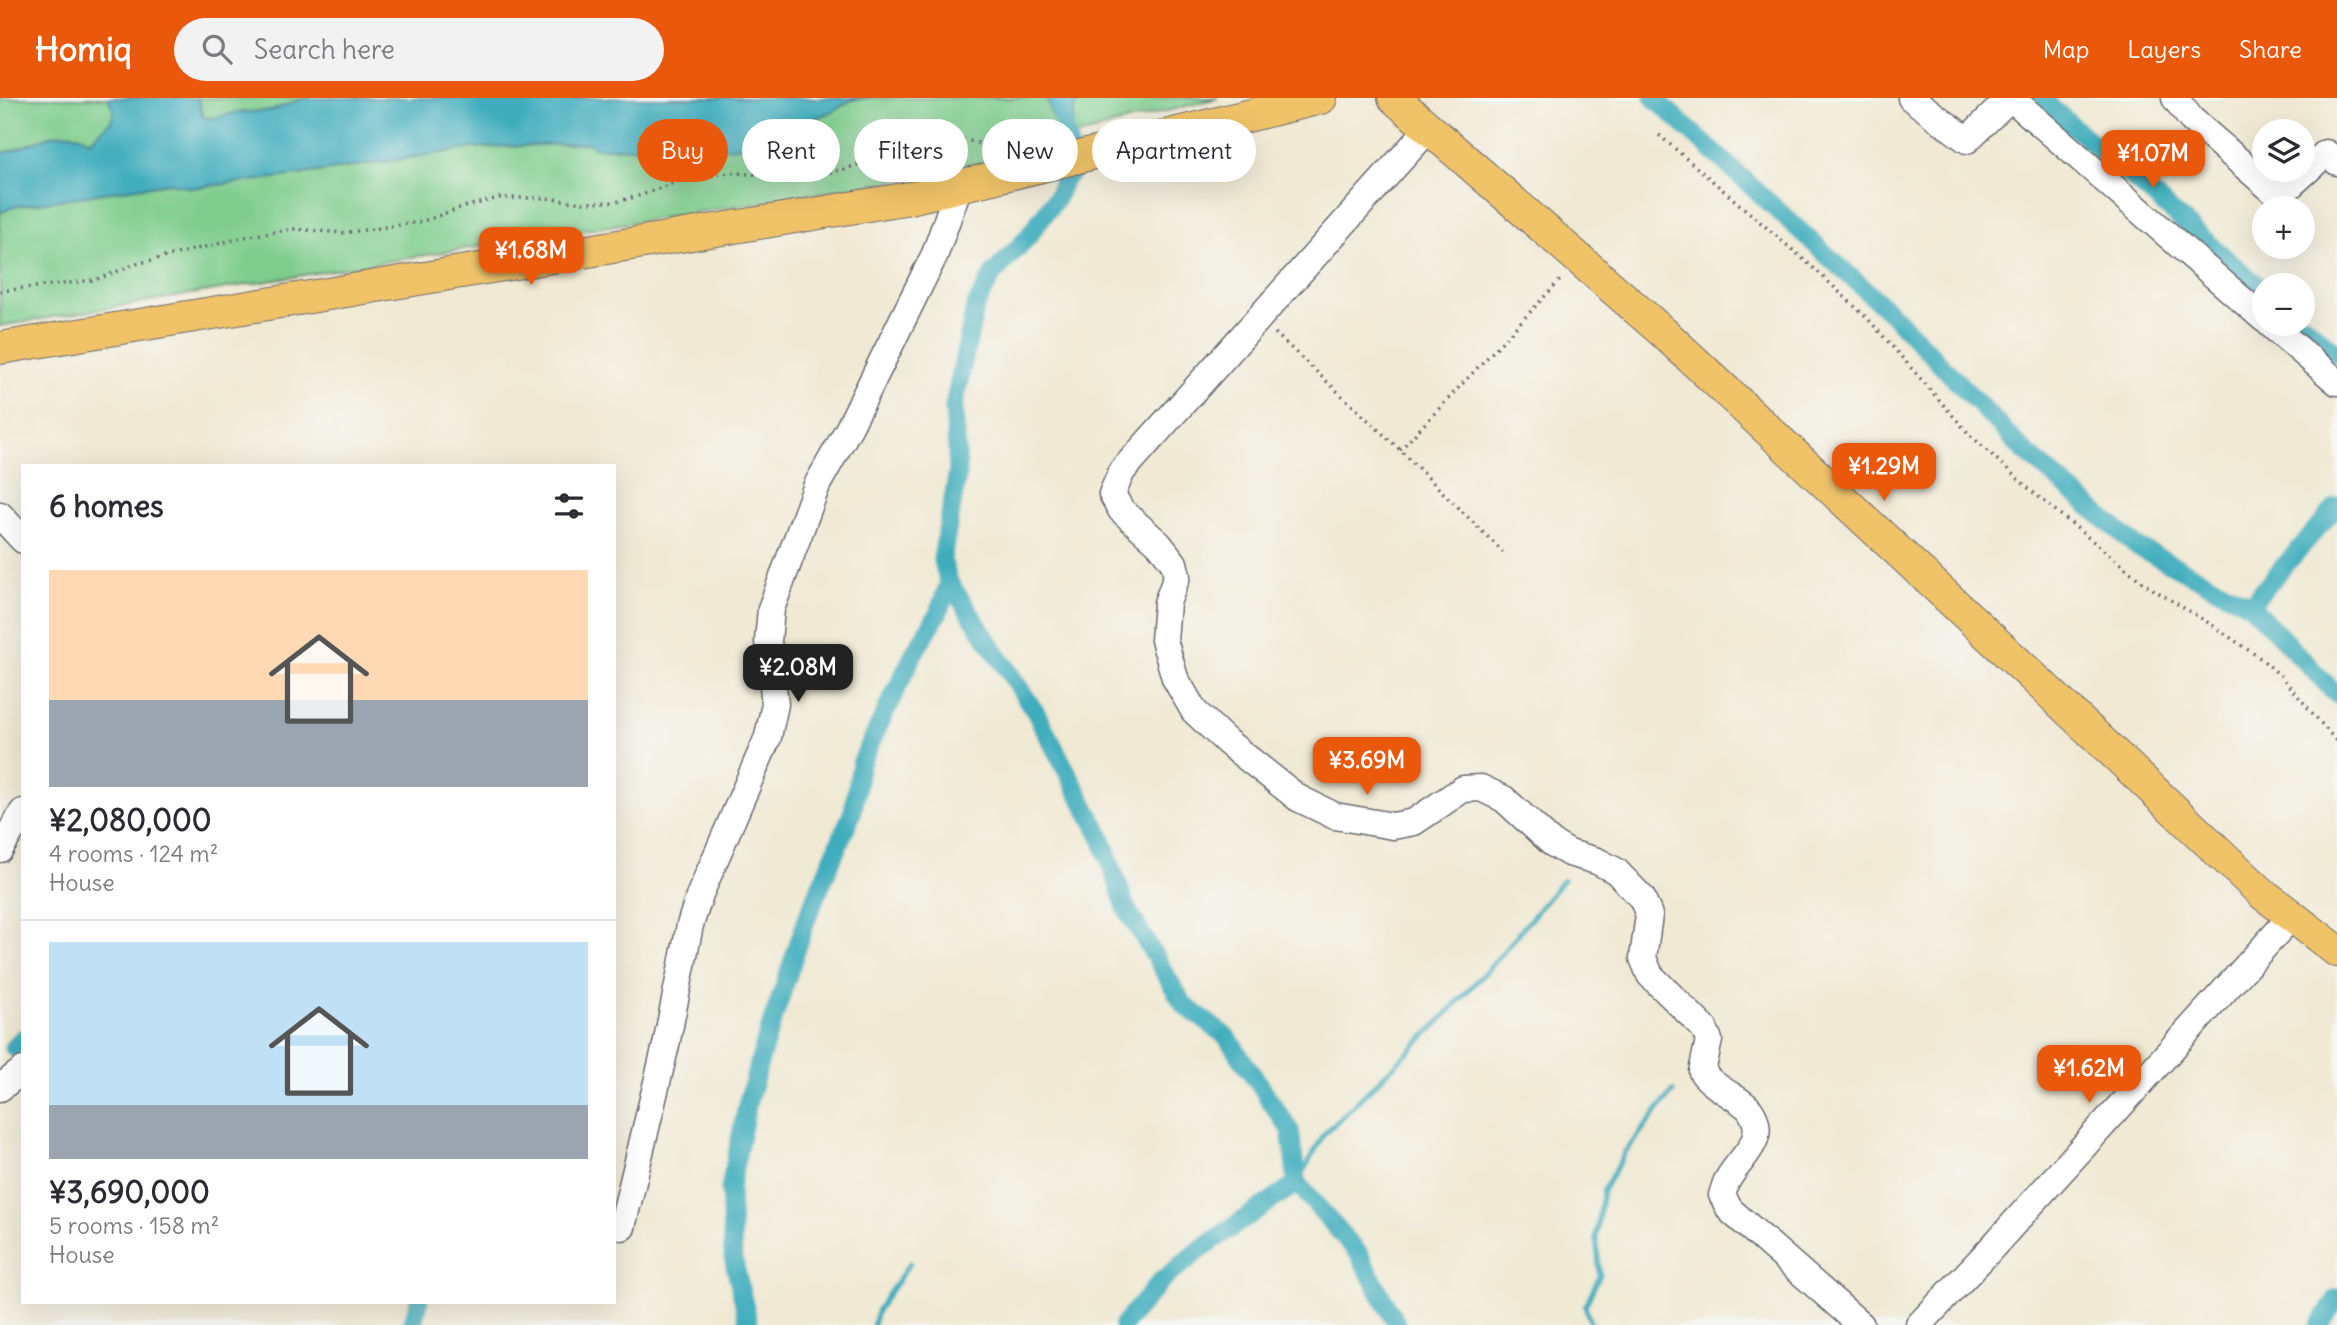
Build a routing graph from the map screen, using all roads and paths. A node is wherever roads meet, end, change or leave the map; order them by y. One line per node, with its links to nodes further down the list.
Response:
1 (1321, 98): 9 (main road)
2 (1394, 98): 6 (main road)
3 (1911, 98): 4 (street)
4 (2010, 98): 15 (street)
5 (2175, 98): 10 (street)
6 (1429, 128): 13 (main road); 16 (street)
7 (1659, 135): 24 (path)
8 (982, 144): 14 (path)
9 (1078, 156)
10 (2337, 162)
11 (982, 180): 12 (main road)
12 (959, 186): 18 (main road); 31 (street)
13 (1579, 260): 20 (path); 27 (main road)
14 (0, 291)
15 (2252, 309)
16 (1259, 318): 20 (path); 32 (street)
17 (2284, 336): 19 (street)
18 (3, 352)
19 (2337, 382)
20 (1400, 450): 23 (path)
21 (0, 515): 22 (street)
22 (21, 538)
23 (1503, 552)
24 (2337, 742)
25 (21, 815): 26 (street)
26 (0, 849)
27 (2291, 916): 28 (main road); 33 (street)
28 (2337, 951)
29 (21, 1072): 30 (street)
30 (0, 1088)
31 (622, 1227)
32 (1861, 1325)
33 (1919, 1325)

